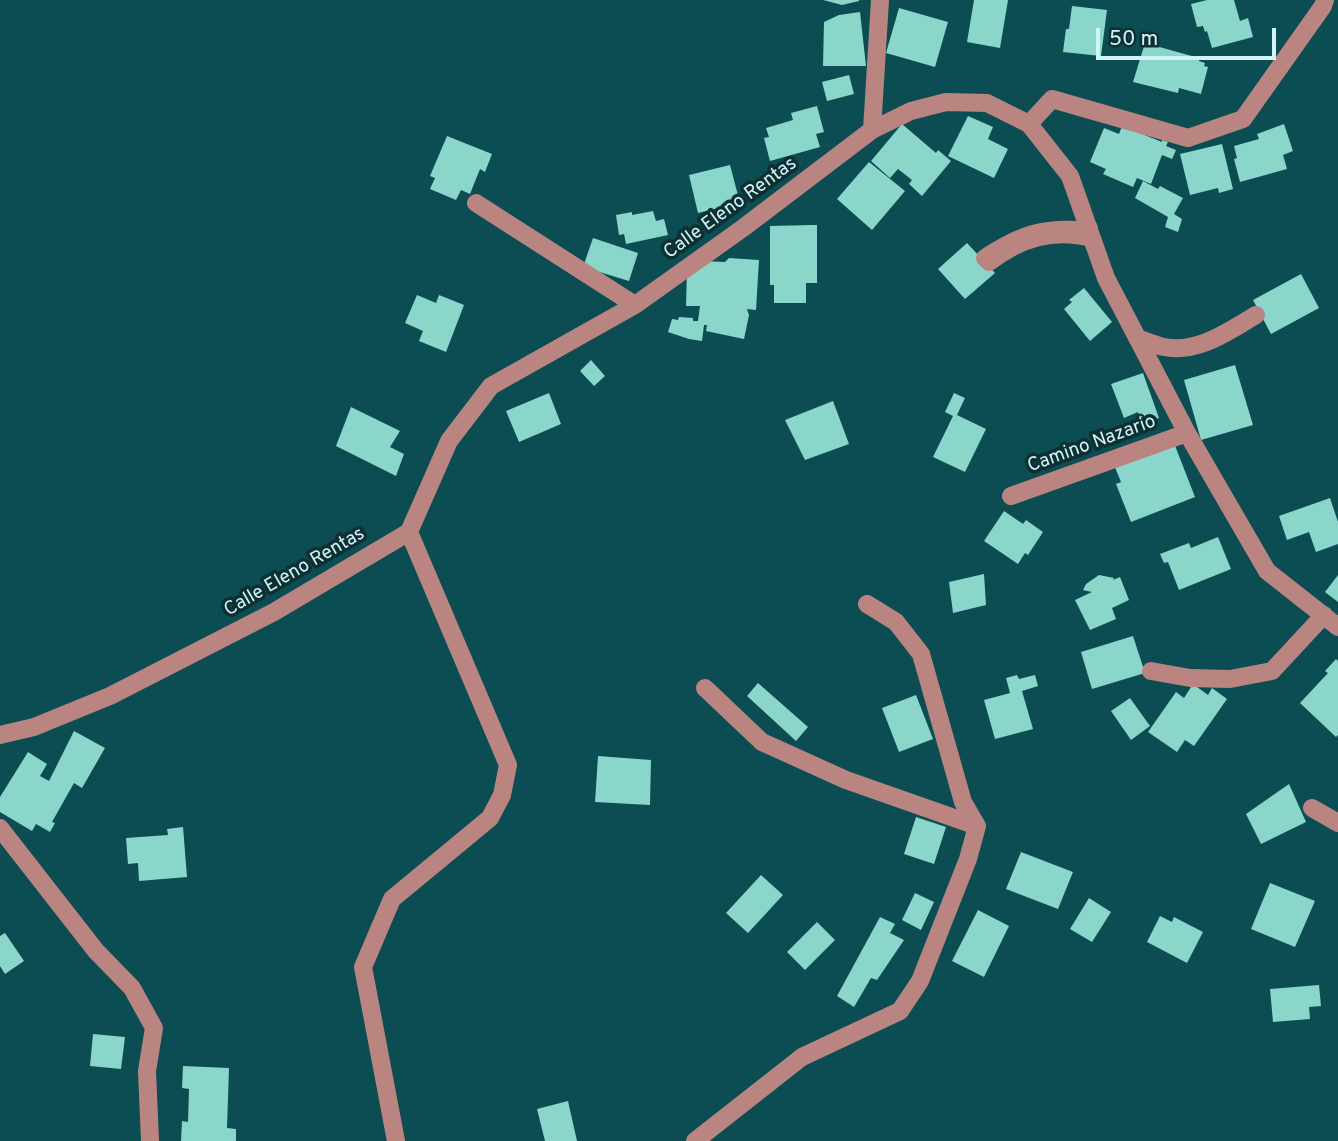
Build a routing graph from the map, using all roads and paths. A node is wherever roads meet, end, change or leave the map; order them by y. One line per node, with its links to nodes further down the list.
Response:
1 (880, 0): 4 (street)
2 (1325, 0): 3 (street)
3 (1029, 124): 4 (street, Calle Eleno Rentas); 6 (street, Calle Eleno Rentas)
4 (872, 130): 7 (street, Calle Eleno Rentas)
5 (476, 204): 7 (street)
6 (1090, 233): 6 (street); 9 (street, Calle Eleno Rentas)
7 (635, 305): 12 (street, Calle Eleno Rentas)
8 (1256, 315): 9 (street)
9 (1137, 338): 10 (street, Calle Eleno Rentas)
10 (1187, 433): 11 (street, Camino Nazario); 14 (street, Calle Eleno Rentas)
11 (1010, 496)
12 (409, 532): 17 (street, Calle Eleno Rentas); 23 (street)
13 (867, 604): 20 (street)
14 (1331, 621): 15 (street)
15 (1150, 671)
16 (705, 688): 20 (street)
17 (0, 735)
18 (1312, 808): 19 (street)
19 (1338, 822)
20 (977, 826): 24 (street)
21 (0, 828): 22 (street)
22 (150, 1141)
23 (396, 1141)
24 (695, 1141)

